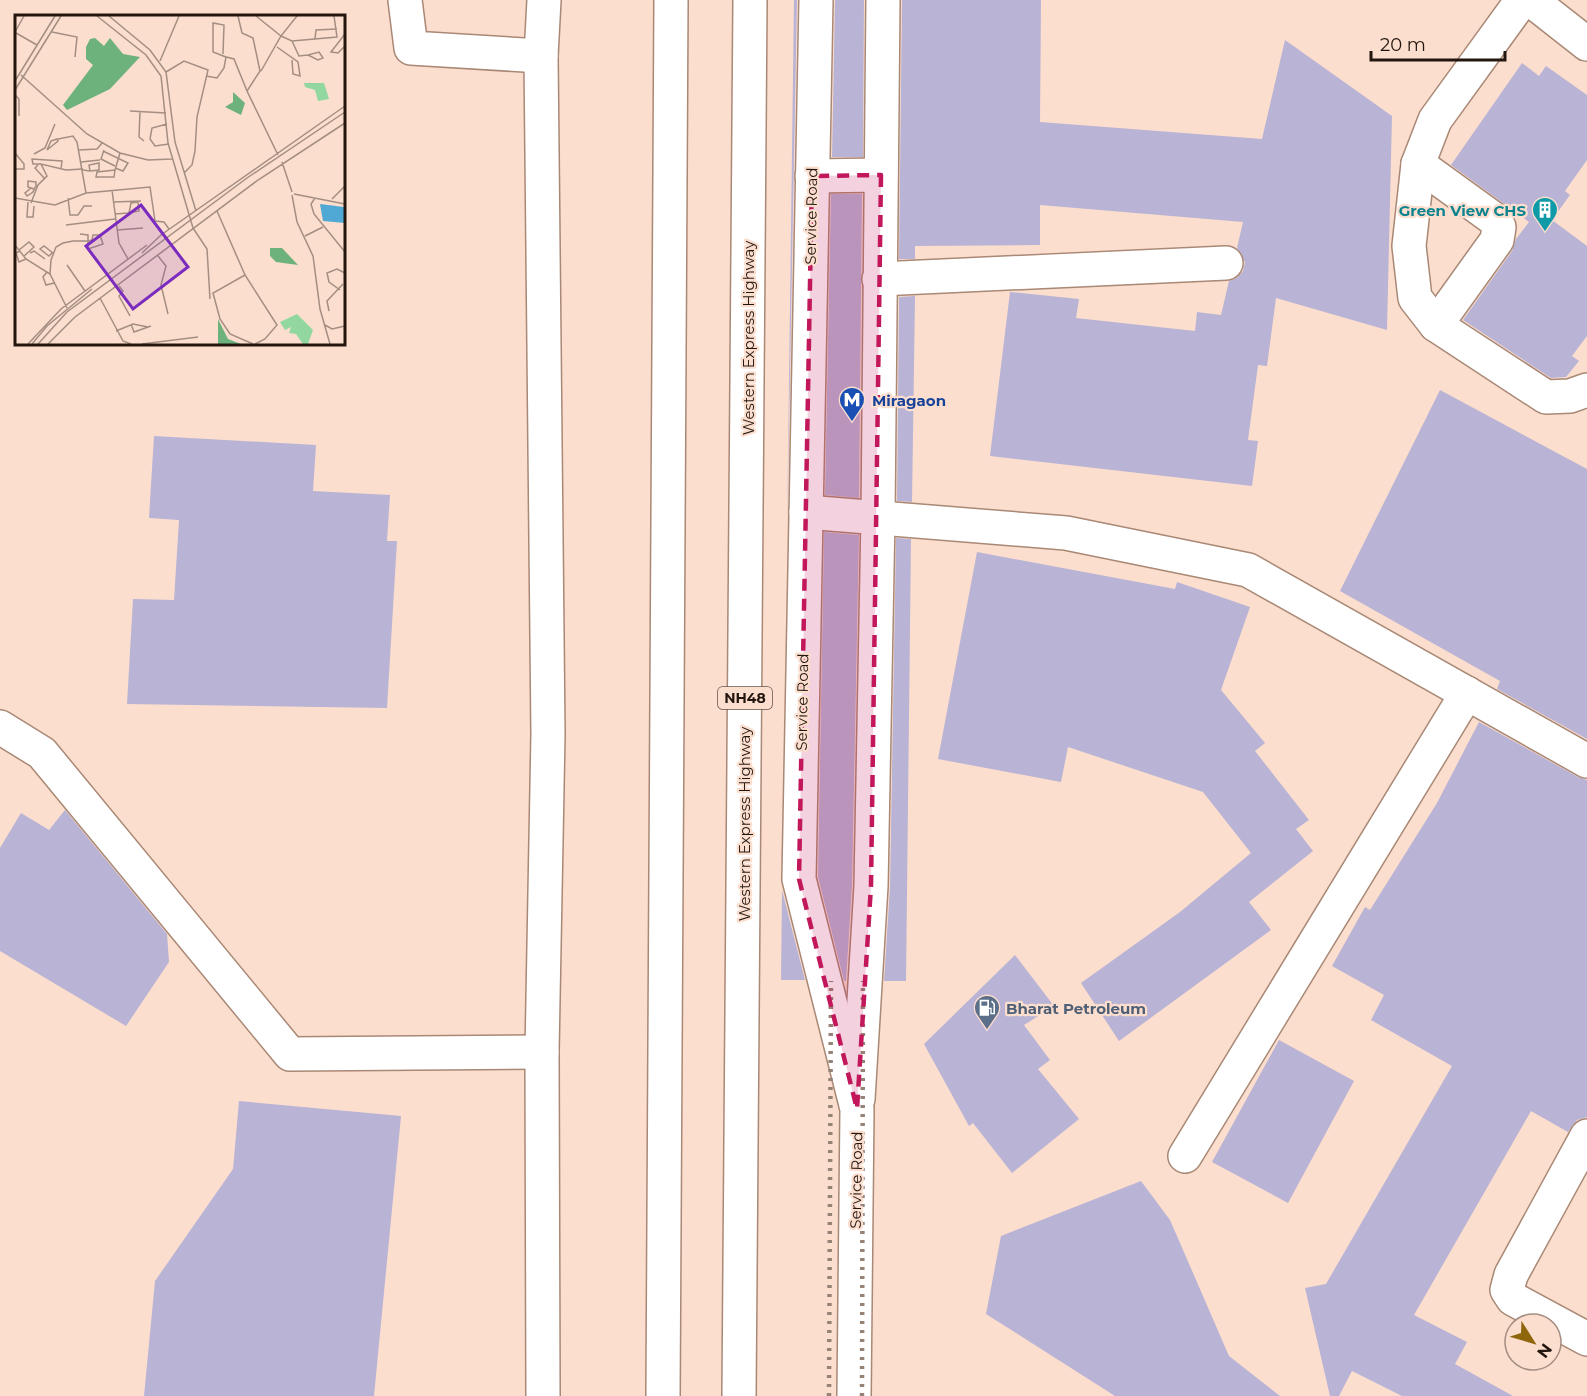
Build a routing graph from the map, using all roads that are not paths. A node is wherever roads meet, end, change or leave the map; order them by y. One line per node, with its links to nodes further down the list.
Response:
1 (405, 0): 10 (main road)
2 (544, 0): 10 (main road)
3 (671, 0): 29 (main road)
4 (750, 0): 30 (main road, Western Express Highway / NH48)
5 (816, 0): 13 (main road, Service Road)
6 (883, 0): 12 (main road)
7 (1522, 0): 11 (main road)
8 (1531, 0): 9 (main road)
9 (1587, 44)
10 (541, 57): 23 (main road)
11 (1418, 164): 16 (main road); 16 (main road)
12 (880, 175): 13 (main road); 15 (main road)
13 (812, 176): 18 (main road, Service Road)
14 (1226, 263): 15 (main road)
15 (879, 279): 19 (main road)
16 (1436, 325): 17 (main road)
17 (1587, 390)
18 (806, 512): 19 (main road); 24 (main road, Service Road)
19 (878, 517): 20 (main road); 24 (main road)
20 (1467, 693): 22 (main road); 26 (main road)
21 (0, 727): 23 (main road)
22 (1587, 761)
23 (542, 1052): 28 (main road)
24 (857, 1109): 31 (main road, Service Road)
25 (1587, 1136): 27 (main road)
26 (1185, 1156)
27 (1587, 1339)
28 (543, 1396)
29 (663, 1396)
30 (739, 1396)
31 (854, 1396)

